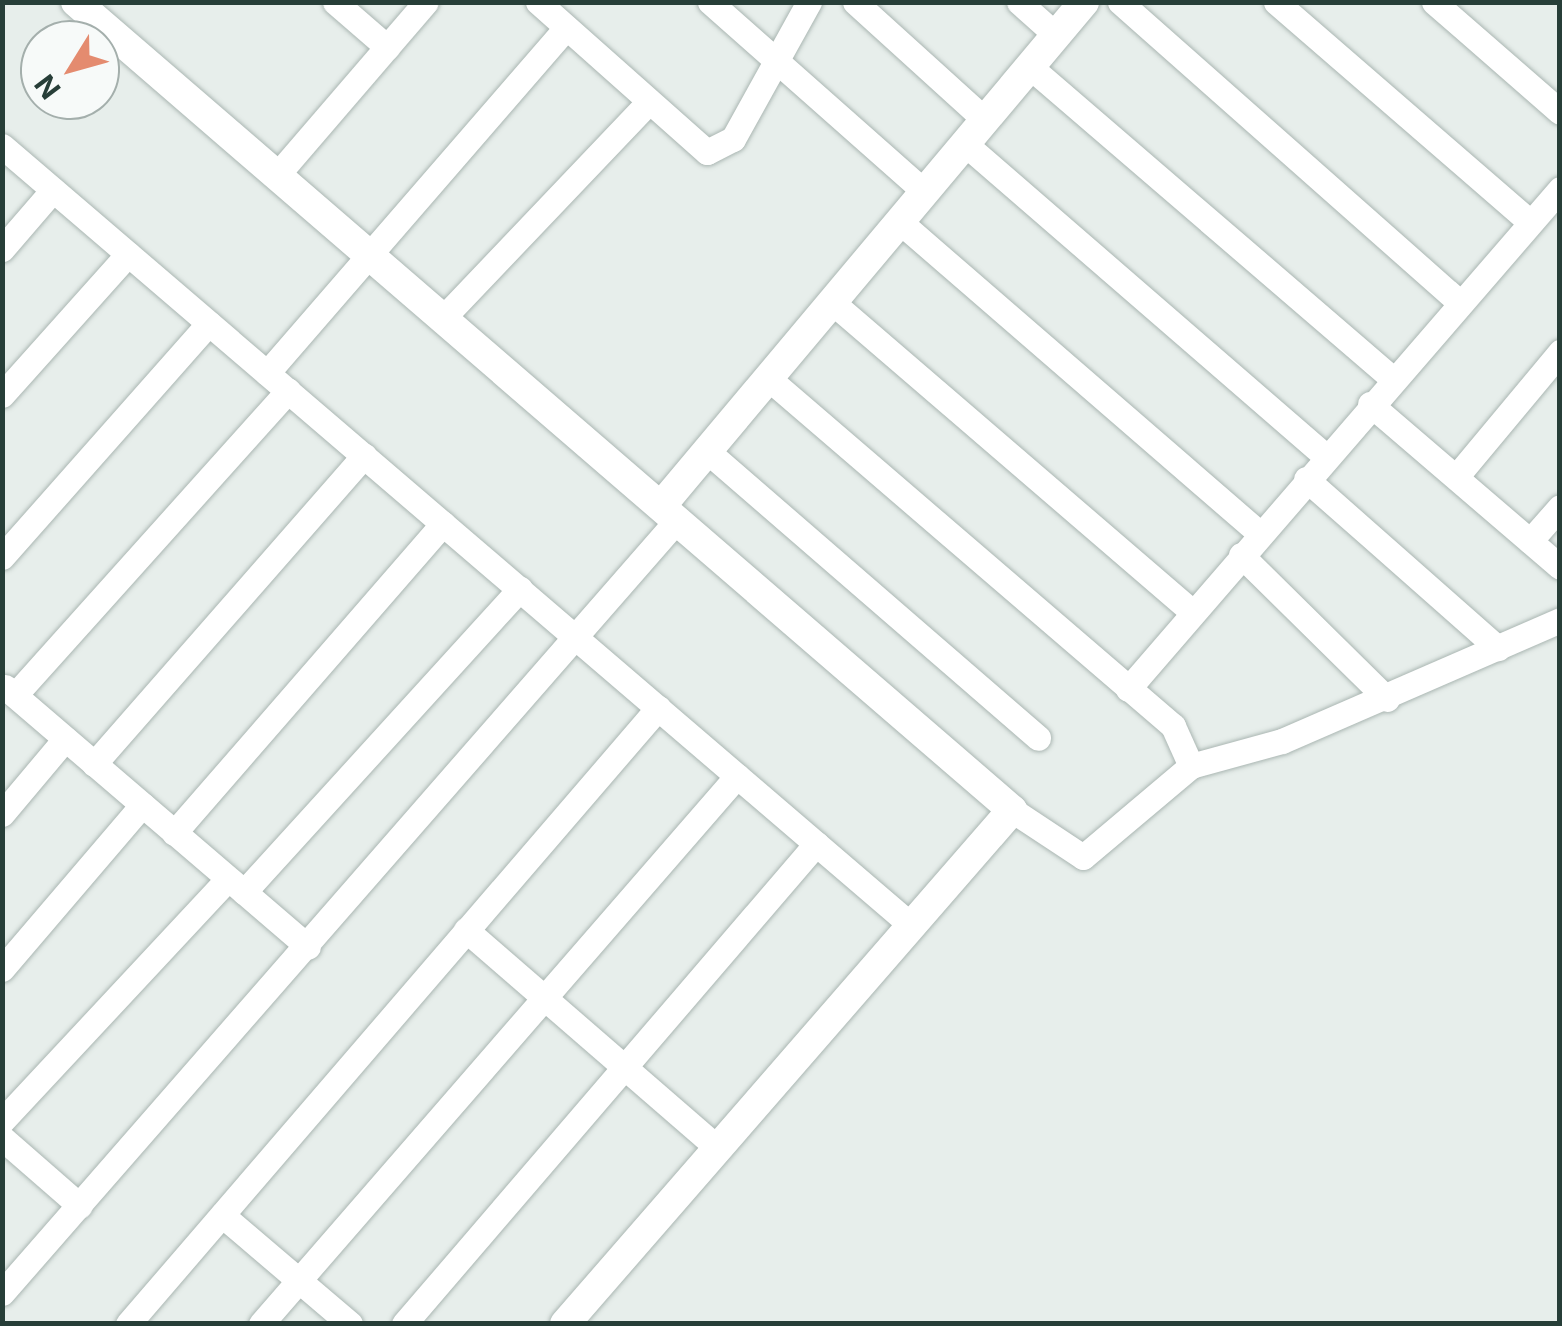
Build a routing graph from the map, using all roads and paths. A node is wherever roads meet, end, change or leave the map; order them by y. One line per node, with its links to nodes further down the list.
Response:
1 (76, 2): 23 (street)
2 (335, 2): 15 (street)
3 (426, 2): 15 (street)
4 (538, 2): 13 (street)
5 (710, 2): 16 (street)
6 (809, 2): 16 (street)
7 (855, 2): 20 (street)
8 (1019, 2): 14 (street)
9 (1084, 2): 14 (street)
10 (1120, 2): 33 (street)
11 (1276, 2): 28 (street)
12 (1434, 2): 19 (street)
13 (566, 28): 18 (street); 31 (street)
14 (1056, 35): 17 (street)
15 (387, 47): 23 (street)
16 (778, 61): 18 (street); 26 (street)
17 (1030, 66): 20 (street); 39 (street)
18 (648, 103): 34 (street)
19 (1560, 112)
20 (984, 119): 21 (street)
21 (964, 143): 26 (street); 45 (street)
22 (2, 146): 25 (street)
23 (277, 175): 31 (street)
24 (1560, 188): 28 (street)
25 (54, 190): 29 (street); 30 (street)
26 (924, 191): 27 (street)
27 (899, 221): 32 (street); 51 (street)
28 (1530, 222): 33 (street)
29 (2, 250)
30 (128, 254): 35 (street); 41 (street)
31 (370, 255): 34 (street); 37 (street)
32 (832, 302): 38 (street); 57 (street)
33 (1459, 302): 39 (street)
34 (443, 318): 49 (street)
35 (209, 323): 37 (street); 54 (street)
36 (1560, 352): 46 (street)
37 (267, 373): 40 (street)
38 (768, 378): 43 (street); 61 (street)
39 (1392, 378): 42 (street)
40 (288, 391): 44 (street); 62 (street)
41 (2, 395)
42 (1370, 404): 45 (street); 46 (street)
43 (707, 451): 49 (street); 65 (street)
44 (364, 456): 50 (street); 67 (street)
45 (1326, 456): 47 (street)
46 (1456, 477): 52 (street)
47 (1306, 480): 51 (street); 60 (street)
48 (1560, 506): 52 (street)
49 (669, 513): 59 (street); 71 (street)
50 (442, 524): 56 (street); 73 (street)
51 (1260, 534): 53 (street)
52 (1530, 541): 55 (street)
53 (1241, 555): 57 (street); 63 (street)
54 (2, 556)
55 (1560, 567)
56 (520, 590): 59 (street); 75 (street)
57 (1192, 612): 61 (street)
58 (1560, 620): 60 (street)
59 (576, 638): 64 (street); 78 (street)
60 (1498, 648): 63 (street)
61 (1128, 689): 68 (street)
62 (9, 690): 66 (street)
63 (1387, 699): 68 (street)
64 (658, 708): 69 (street); 77 (street)
65 (1038, 738)
66 (65, 739): 67 (street); 72 (street)
67 (94, 764): 70 (street)
68 (1191, 766): 71 (street)
69 (738, 776): 74 (street); 80 (street)
70 (142, 804): 73 (street); 79 (street)
71 (1012, 810): 76 (street)
72 (2, 814)
73 (174, 832): 75 (street)
74 (816, 844): 76 (street); 81 (street)
75 (236, 885): 78 (street); 82 (street)
76 (912, 926): 84 (street)
77 (466, 930): 80 (street); 86 (street)
78 (308, 947): 85 (street)
79 (2, 969)
80 (545, 998): 81 (street); 87 (street)
81 (624, 1067): 84 (street); 92 (street)
82 (2, 1121)
83 (2, 1138): 85 (street)
84 (718, 1148): 93 (street)
85 (80, 1206): 88 (street)
86 (222, 1214): 87 (street); 89 (street)
87 (299, 1280): 90 (street); 91 (street)
88 (2, 1293)
89 (128, 1324)
90 (262, 1324)
91 (350, 1324)
92 (404, 1324)
93 (565, 1324)

